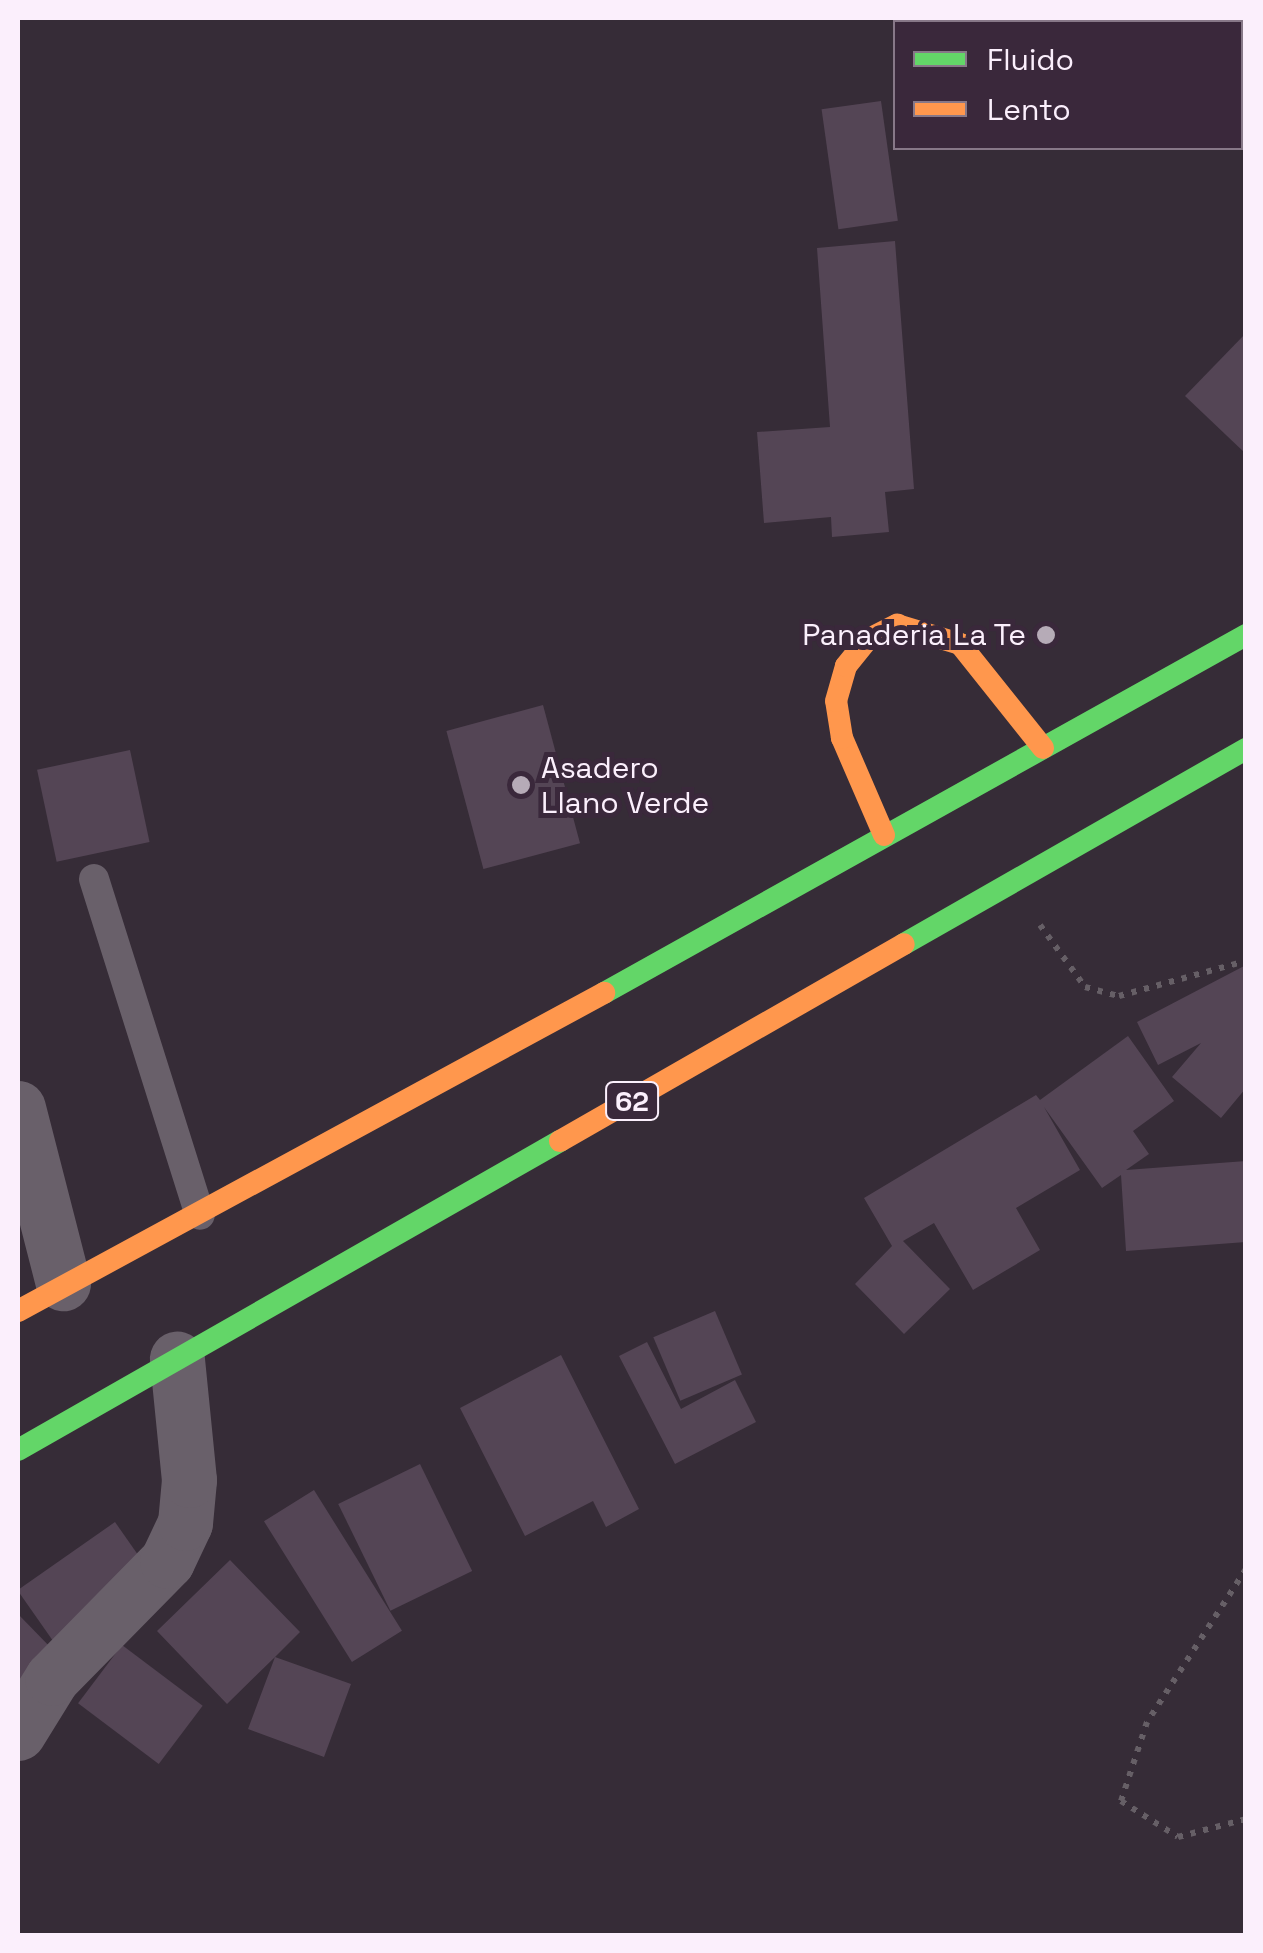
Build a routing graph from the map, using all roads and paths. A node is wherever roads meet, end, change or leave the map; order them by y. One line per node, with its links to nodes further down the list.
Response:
1 (1246, 634): 2 (main road)
2 (1043, 748): 4 (main road); 4 (main road)
3 (1246, 749): 6 (main road, 62)
4 (884, 835): 9 (main road)
5 (94, 879): 9 (lane)
6 (1012, 886): 7 (path); 12 (main road, 62)
7 (1246, 960)
8 (18, 1108): 10 (street)
9 (200, 1215): 10 (main road)
10 (64, 1282): 11 (main road)
11 (18, 1310)
12 (177, 1359): 13 (main road, 62); 15 (street)
13 (18, 1450)
14 (1246, 1569): 16 (path)
15 (18, 1733)
16 (1246, 1819)

